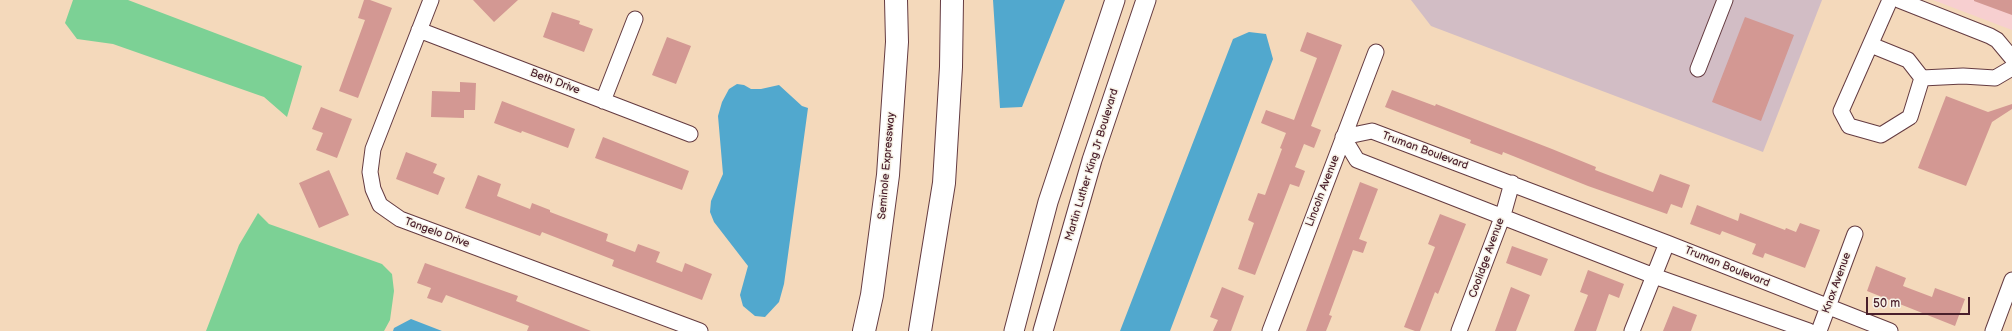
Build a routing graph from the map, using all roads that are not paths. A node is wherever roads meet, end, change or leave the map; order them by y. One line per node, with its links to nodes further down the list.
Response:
1 (430, 0): 10 (street, Tangelo Drive)
2 (896, 0): 28 (highway, Seminole Expressway)
3 (952, 0): 29 (highway)
4 (1115, 0): 30 (main road)
5 (1146, 0): 31 (main road, Martin Luther King Jr Boulevard)
6 (1725, 0): 15 (street)
7 (1890, 0): 11 (street)
8 (1899, 0): 13 (street)
9 (635, 19): 17 (street)
10 (419, 30): 17 (street, Beth Drive); 27 (street, Tangelo Drive)
11 (1871, 45): 16 (street); 16 (street)
12 (1376, 52): 19 (street, Lincoln Avenue)
13 (2012, 58)
14 (2012, 68): 16 (street)
15 (1698, 69)
16 (1922, 78)
17 (604, 100): 18 (street, Beth Drive)
18 (690, 134)
19 (1343, 138): 20 (street, Truman Boulevard); 21 (street); 32 (street, Lincoln Avenue)
20 (1512, 183): 21 (street, Coolidge Avenue); 23 (street, Truman Boulevard)
21 (1503, 215): 24 (street); 33 (street, Coolidge Avenue)
22 (1855, 234): 26 (street, Knox Avenue)
23 (1667, 243): 24 (street); 26 (street, Truman Boulevard)
24 (1654, 276): 34 (street); 35 (street)
25 (2012, 280): 38 (street)
26 (1828, 307): 36 (street, Knox Avenue); 37 (street, Truman Boulevard)
27 (700, 331)
28 (864, 331)
29 (920, 331)
30 (1014, 331)
31 (1043, 331)
32 (1270, 331)
33 (1460, 331)
34 (1632, 331)
35 (1809, 331)
36 (1819, 331)
37 (1890, 331)
38 (1993, 331)

